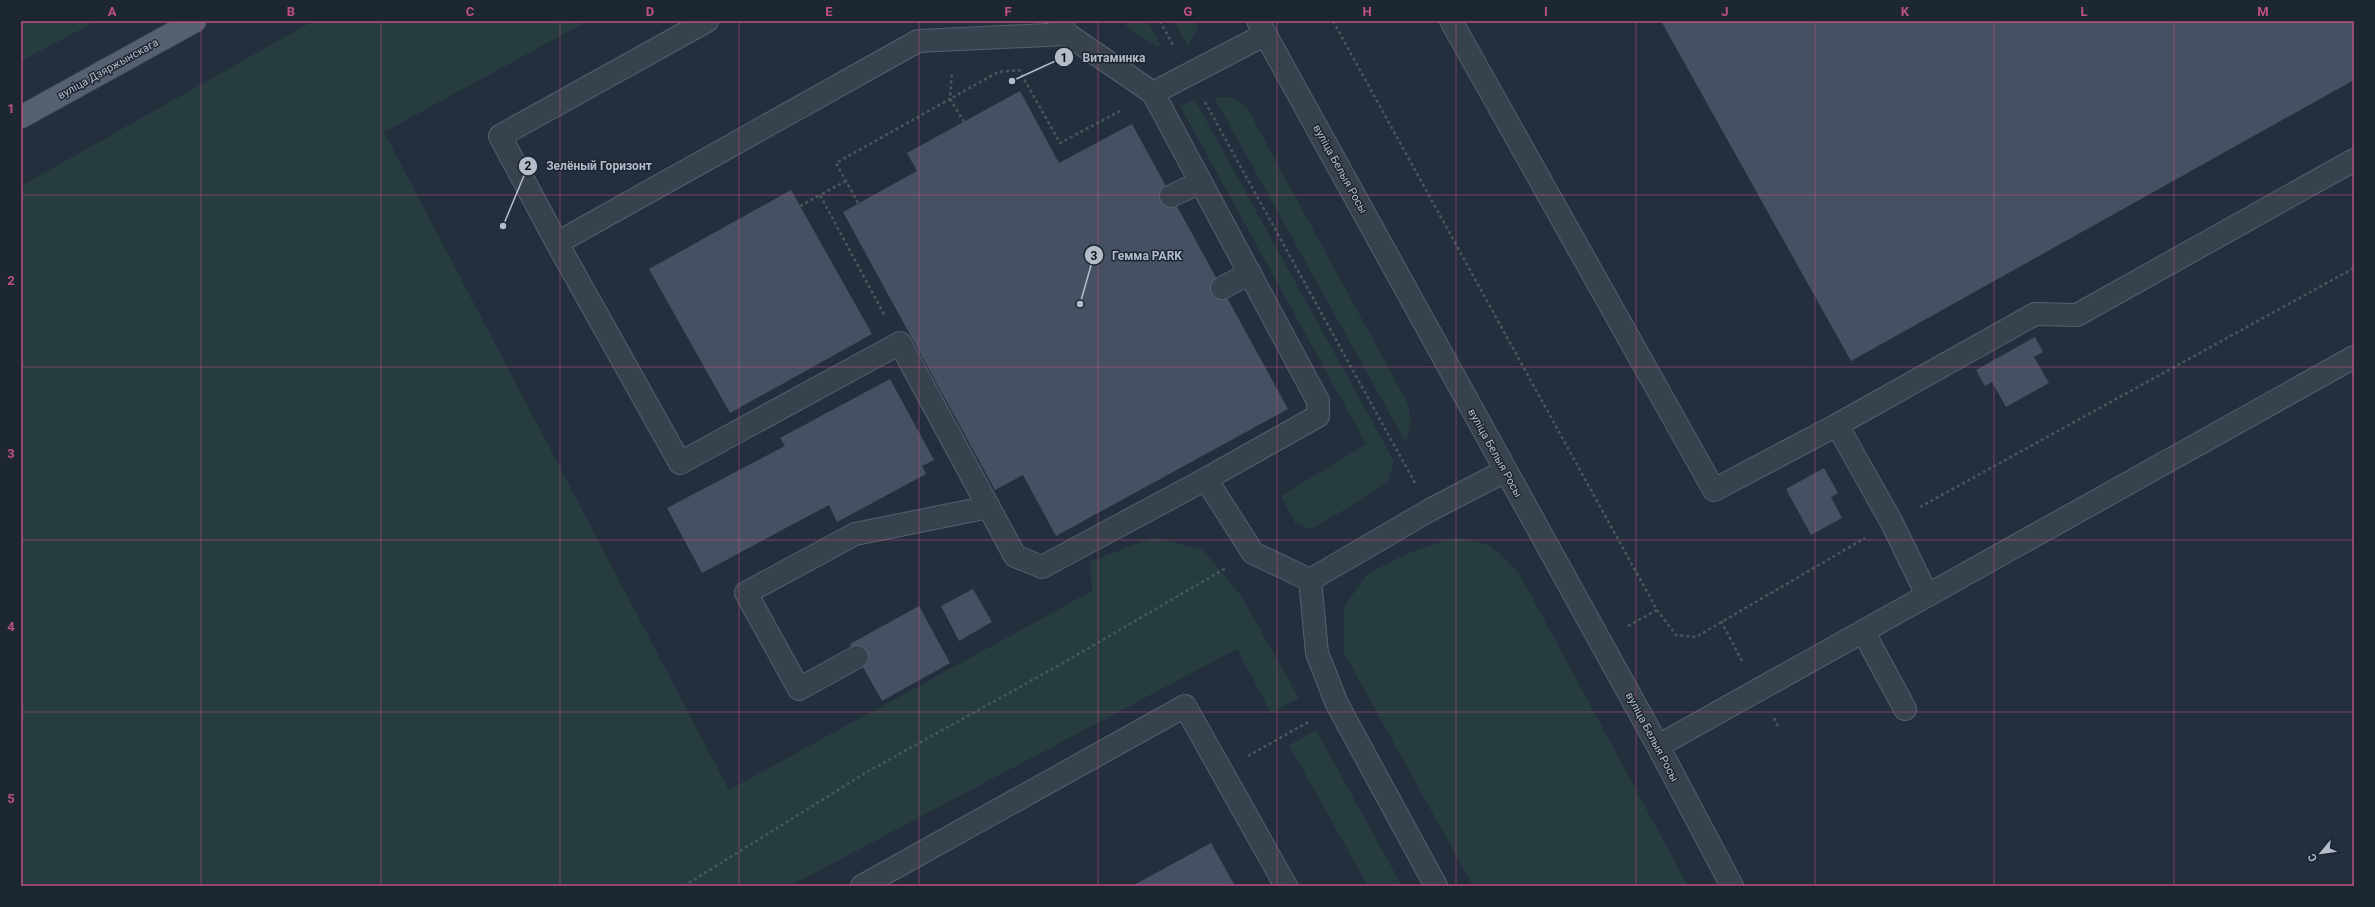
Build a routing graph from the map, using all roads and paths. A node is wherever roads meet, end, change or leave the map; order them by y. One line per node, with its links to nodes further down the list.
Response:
1 (195, 21): 10 (main road, вуліца Дзяржынскага)
2 (707, 21): 19 (street)
3 (1333, 21): 30 (path)
4 (1451, 21): 25 (street)
5 (1063, 28): 8 (street); 19 (street)
6 (1262, 28): 7 (street); 26 (street, вуліца Белыя Росы)
7 (1190, 75): 8 (street); 29 (path)
8 (1153, 93): 9 (path); 14 (street)
9 (950, 99): 11 (path); 13 (path)
10 (21, 117)
11 (964, 122)
12 (2354, 160): 25 (street)
13 (846, 181): 15 (path); 17 (path)
14 (1201, 182): 16 (street); 21 (street)
15 (820, 195): 18 (path); 23 (path)
16 (1171, 196)
17 (858, 203)
18 (800, 206)
19 (556, 243): 23 (street)
20 (2354, 268): 30 (path)
21 (1250, 273): 22 (street); 27 (street)
22 (1222, 288)
23 (900, 343): 28 (street)
24 (2354, 357): 33 (street)
25 (1837, 425): 30 (street)
26 (1505, 470): 29 (street); 38 (street, вуліца Белыя Росы)
27 (1206, 479): 28 (street); 31 (street)
28 (989, 507): 35 (street)
29 (1430, 510): 32 (street)
30 (1892, 523): 33 (street)
31 (1253, 553): 32 (street); 40 (path)
32 (1310, 580): 43 (street)
33 (1927, 595): 34 (street)
34 (1863, 632): 36 (street); 38 (street)
35 (857, 657)
36 (1905, 709)
37 (1302, 726): 39 (path)
38 (1658, 746): 44 (street, вуліца Белыя Росы)
39 (1244, 758)
40 (684, 886)
41 (862, 886): 42 (street)
42 (1286, 886)
43 (1436, 886)
44 (1732, 886)

